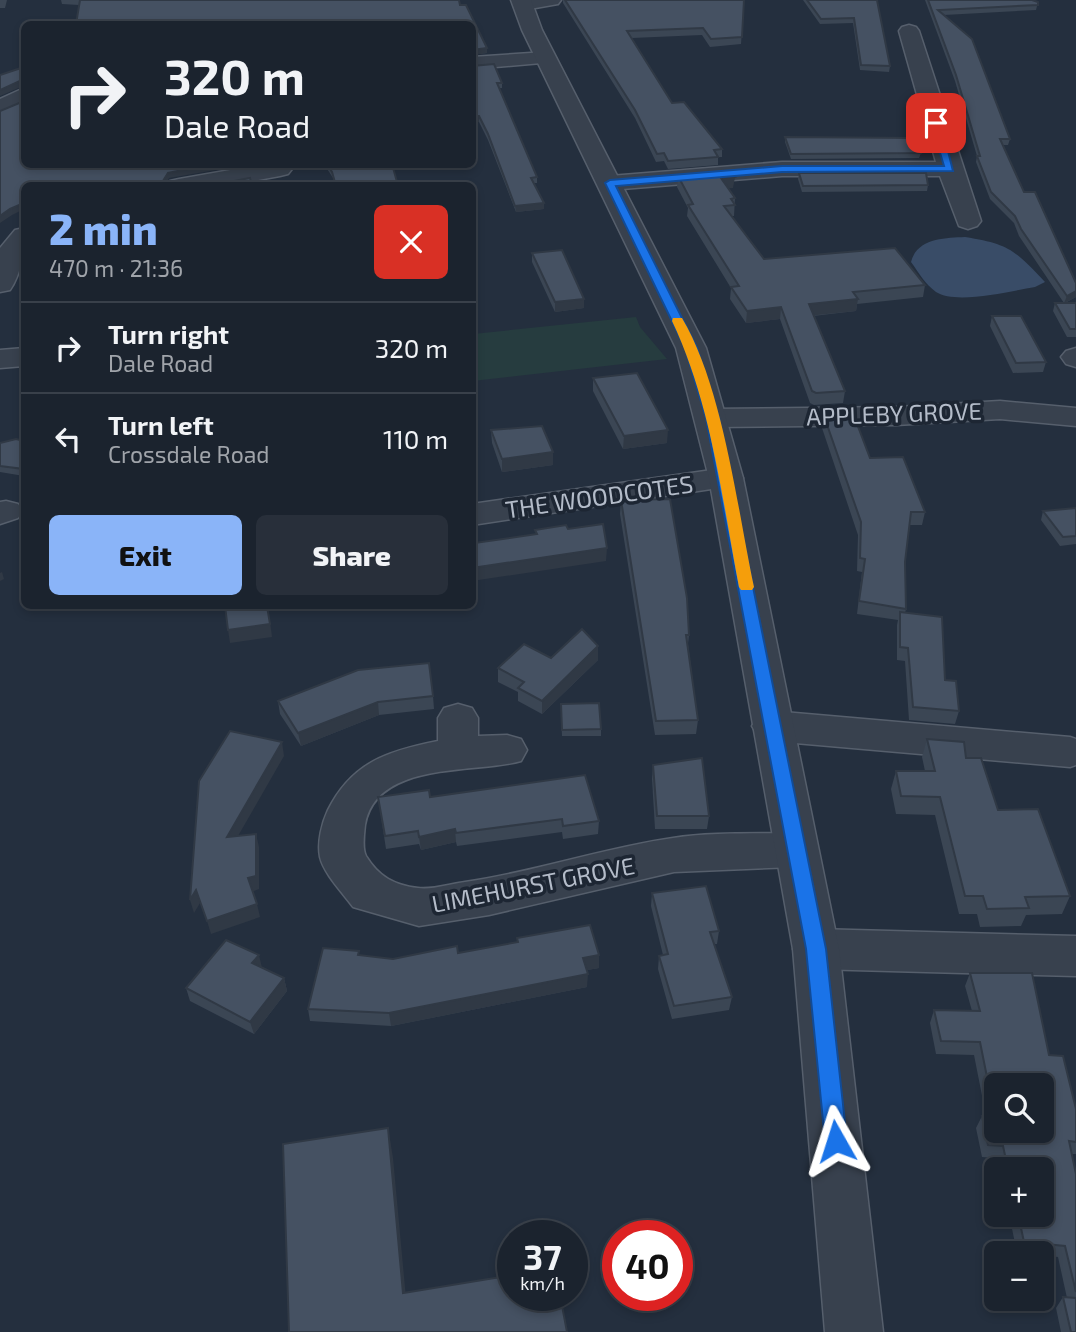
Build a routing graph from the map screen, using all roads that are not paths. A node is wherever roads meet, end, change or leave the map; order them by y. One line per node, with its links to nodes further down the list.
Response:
1 (532, 1): 3 (street)
2 (909, 31): 9 (street)
3 (546, 58): 4 (street); 12 (street)
4 (476, 62)
5 (0, 81): 6 (street)
6 (21, 92)
7 (21, 95): 8 (street)
8 (0, 108)
9 (950, 169): 12 (street); 13 (street)
10 (282, 173): 11 (street)
11 (211, 182)
12 (610, 183): 19 (street)
13 (968, 221)
14 (21, 238): 15 (street)
15 (0, 284)
16 (21, 357): 17 (street)
17 (0, 359)
18 (1076, 417): 19 (street, APPLEBY GROVE)
19 (712, 418): 20 (street)
20 (726, 478): 21 (street, THE WOODCOTES); 22 (street)
21 (476, 514)
22 (772, 726): 24 (street); 25 (street)
23 (506, 750): 25 (street, LIMEHURST GROVE)
24 (1070, 752)
25 (795, 850): 26 (street)
26 (816, 949): 27 (street); 28 (street)
27 (1076, 957)
28 (854, 1332)

